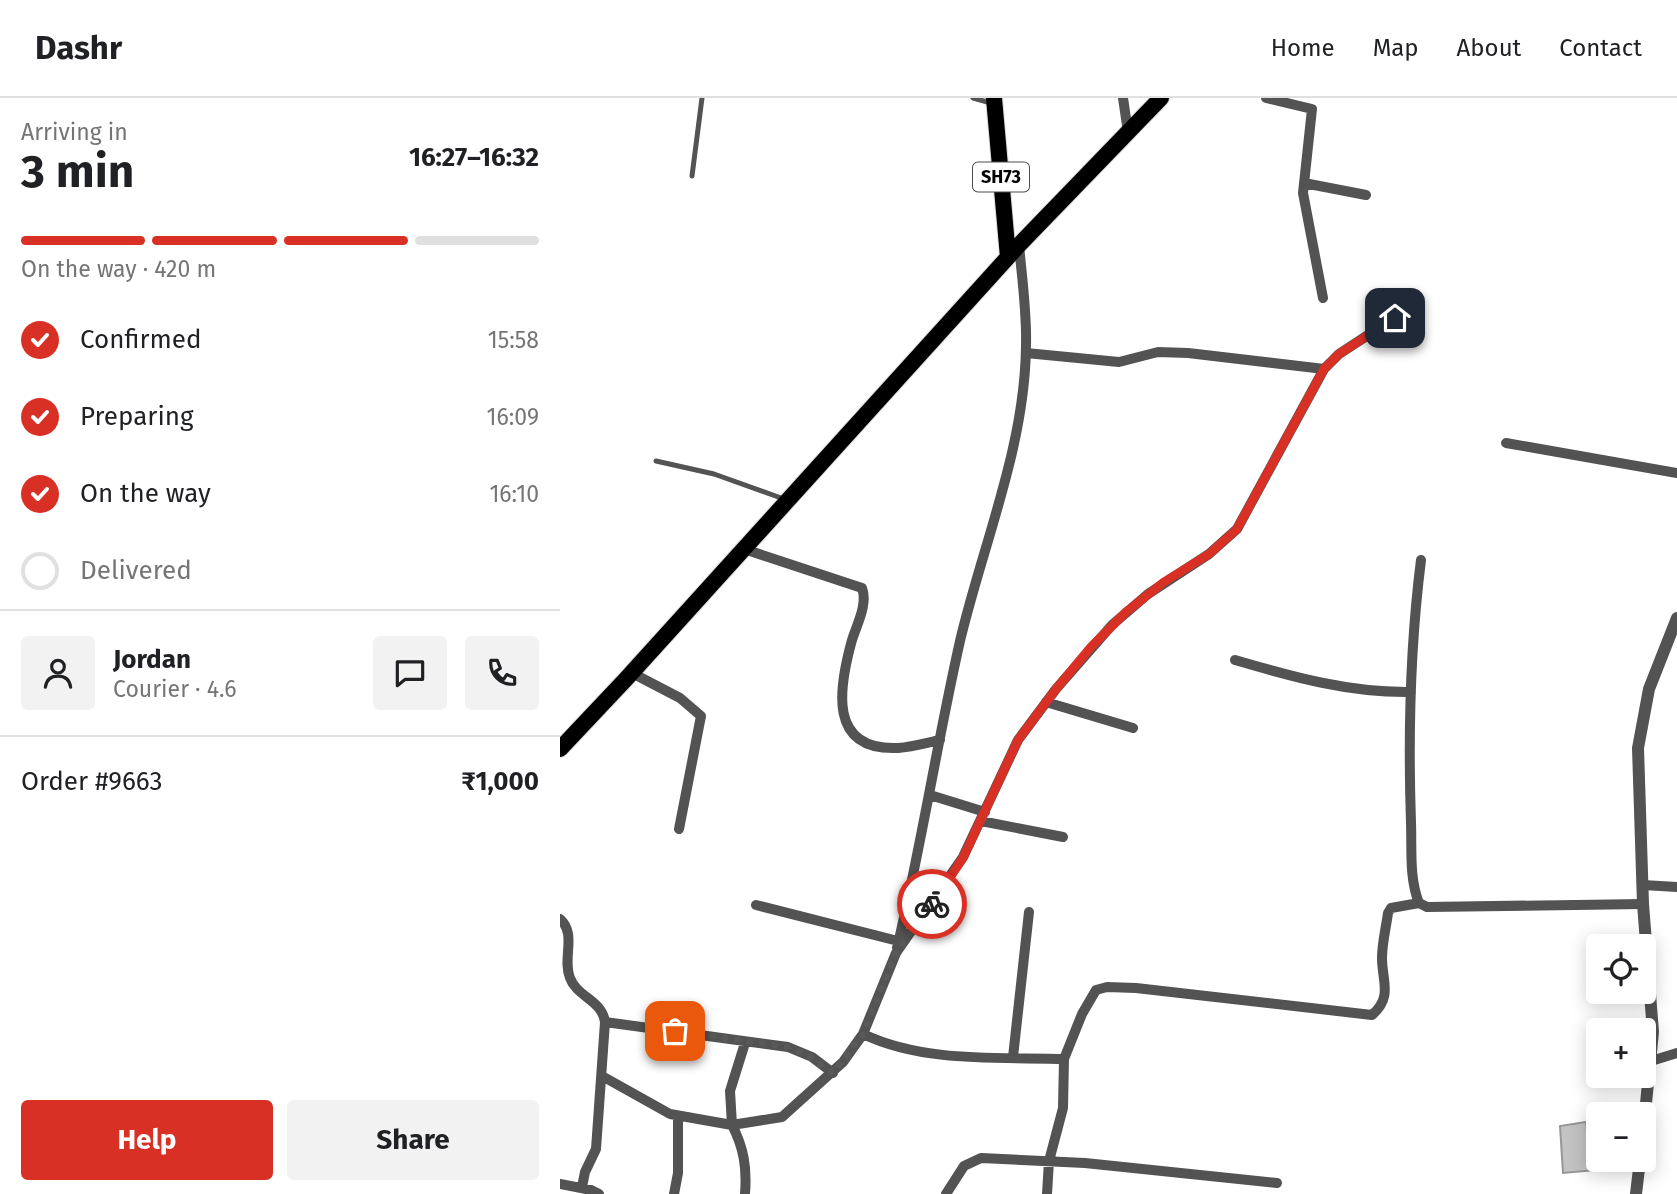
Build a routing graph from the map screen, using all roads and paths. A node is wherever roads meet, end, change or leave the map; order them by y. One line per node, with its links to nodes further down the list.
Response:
1 (702, 98): 8 (lane)
2 (973, 98): 6 (lane)
3 (1123, 98): 7 (street)
4 (1161, 98): 7 (main road)
5 (1266, 98): 9 (street)
6 (994, 101): 11 (main road, SH73)
7 (1128, 132): 11 (main road)
8 (692, 176)
9 (1304, 183): 10 (street); 12 (street)
10 (1366, 195)
11 (1013, 251): 14 (street); 19 (main road)
12 (1323, 298)
13 (1415, 305): 15 (street)
14 (1026, 353): 15 (street); 28 (street)
15 (1324, 369): 26 (street)
16 (1506, 443): 18 (street)
17 (656, 461): 19 (lane)
18 (1677, 472)
19 (787, 500): 20 (main road)
20 (744, 548): 24 (main road); 28 (street)
21 (1421, 560): 25 (street)
22 (1677, 618): 34 (street)
23 (1235, 660): 25 (street)
24 (632, 673): 29 (main road); 32 (street)
25 (1411, 692): 36 (street)
26 (1046, 702): 27 (street); 31 (street)
27 (1133, 728)
28 (940, 740): 30 (street)
29 (560, 749)
30 (930, 795): 31 (street); 41 (street)
31 (983, 816): 33 (street); 41 (street)
32 (679, 829)
33 (1063, 837)
34 (1643, 885): 35 (street); 37 (street)
35 (1677, 887)
36 (1419, 903): 37 (street); 48 (street)
37 (1643, 904): 42 (street)
38 (756, 905): 41 (street)
39 (1029, 912): 47 (street)
40 (560, 919): 43 (street)
41 (897, 947): 44 (street)
42 (1652, 1018)
43 (604, 1021): 45 (street); 51 (street)
44 (863, 1034): 47 (street); 50 (street)
45 (745, 1043): 50 (street); 53 (street)
46 (1677, 1054): 49 (street)
47 (1013, 1057): 48 (street)
48 (1064, 1059): 54 (street)
49 (1656, 1060)
50 (833, 1073): 53 (street)
51 (603, 1076): 52 (street); 58 (street)
52 (678, 1117): 53 (street); 60 (street)
53 (732, 1125): 61 (street)
54 (1049, 1161): 56 (street); 62 (street); 63 (street)
55 (1639, 1172): 64 (street)
56 (1277, 1183)
57 (560, 1184): 58 (street)
58 (582, 1187): 59 (street)
59 (599, 1194)
60 (674, 1194)
61 (745, 1194)
62 (946, 1194)
63 (1047, 1194)
64 (1636, 1194)

